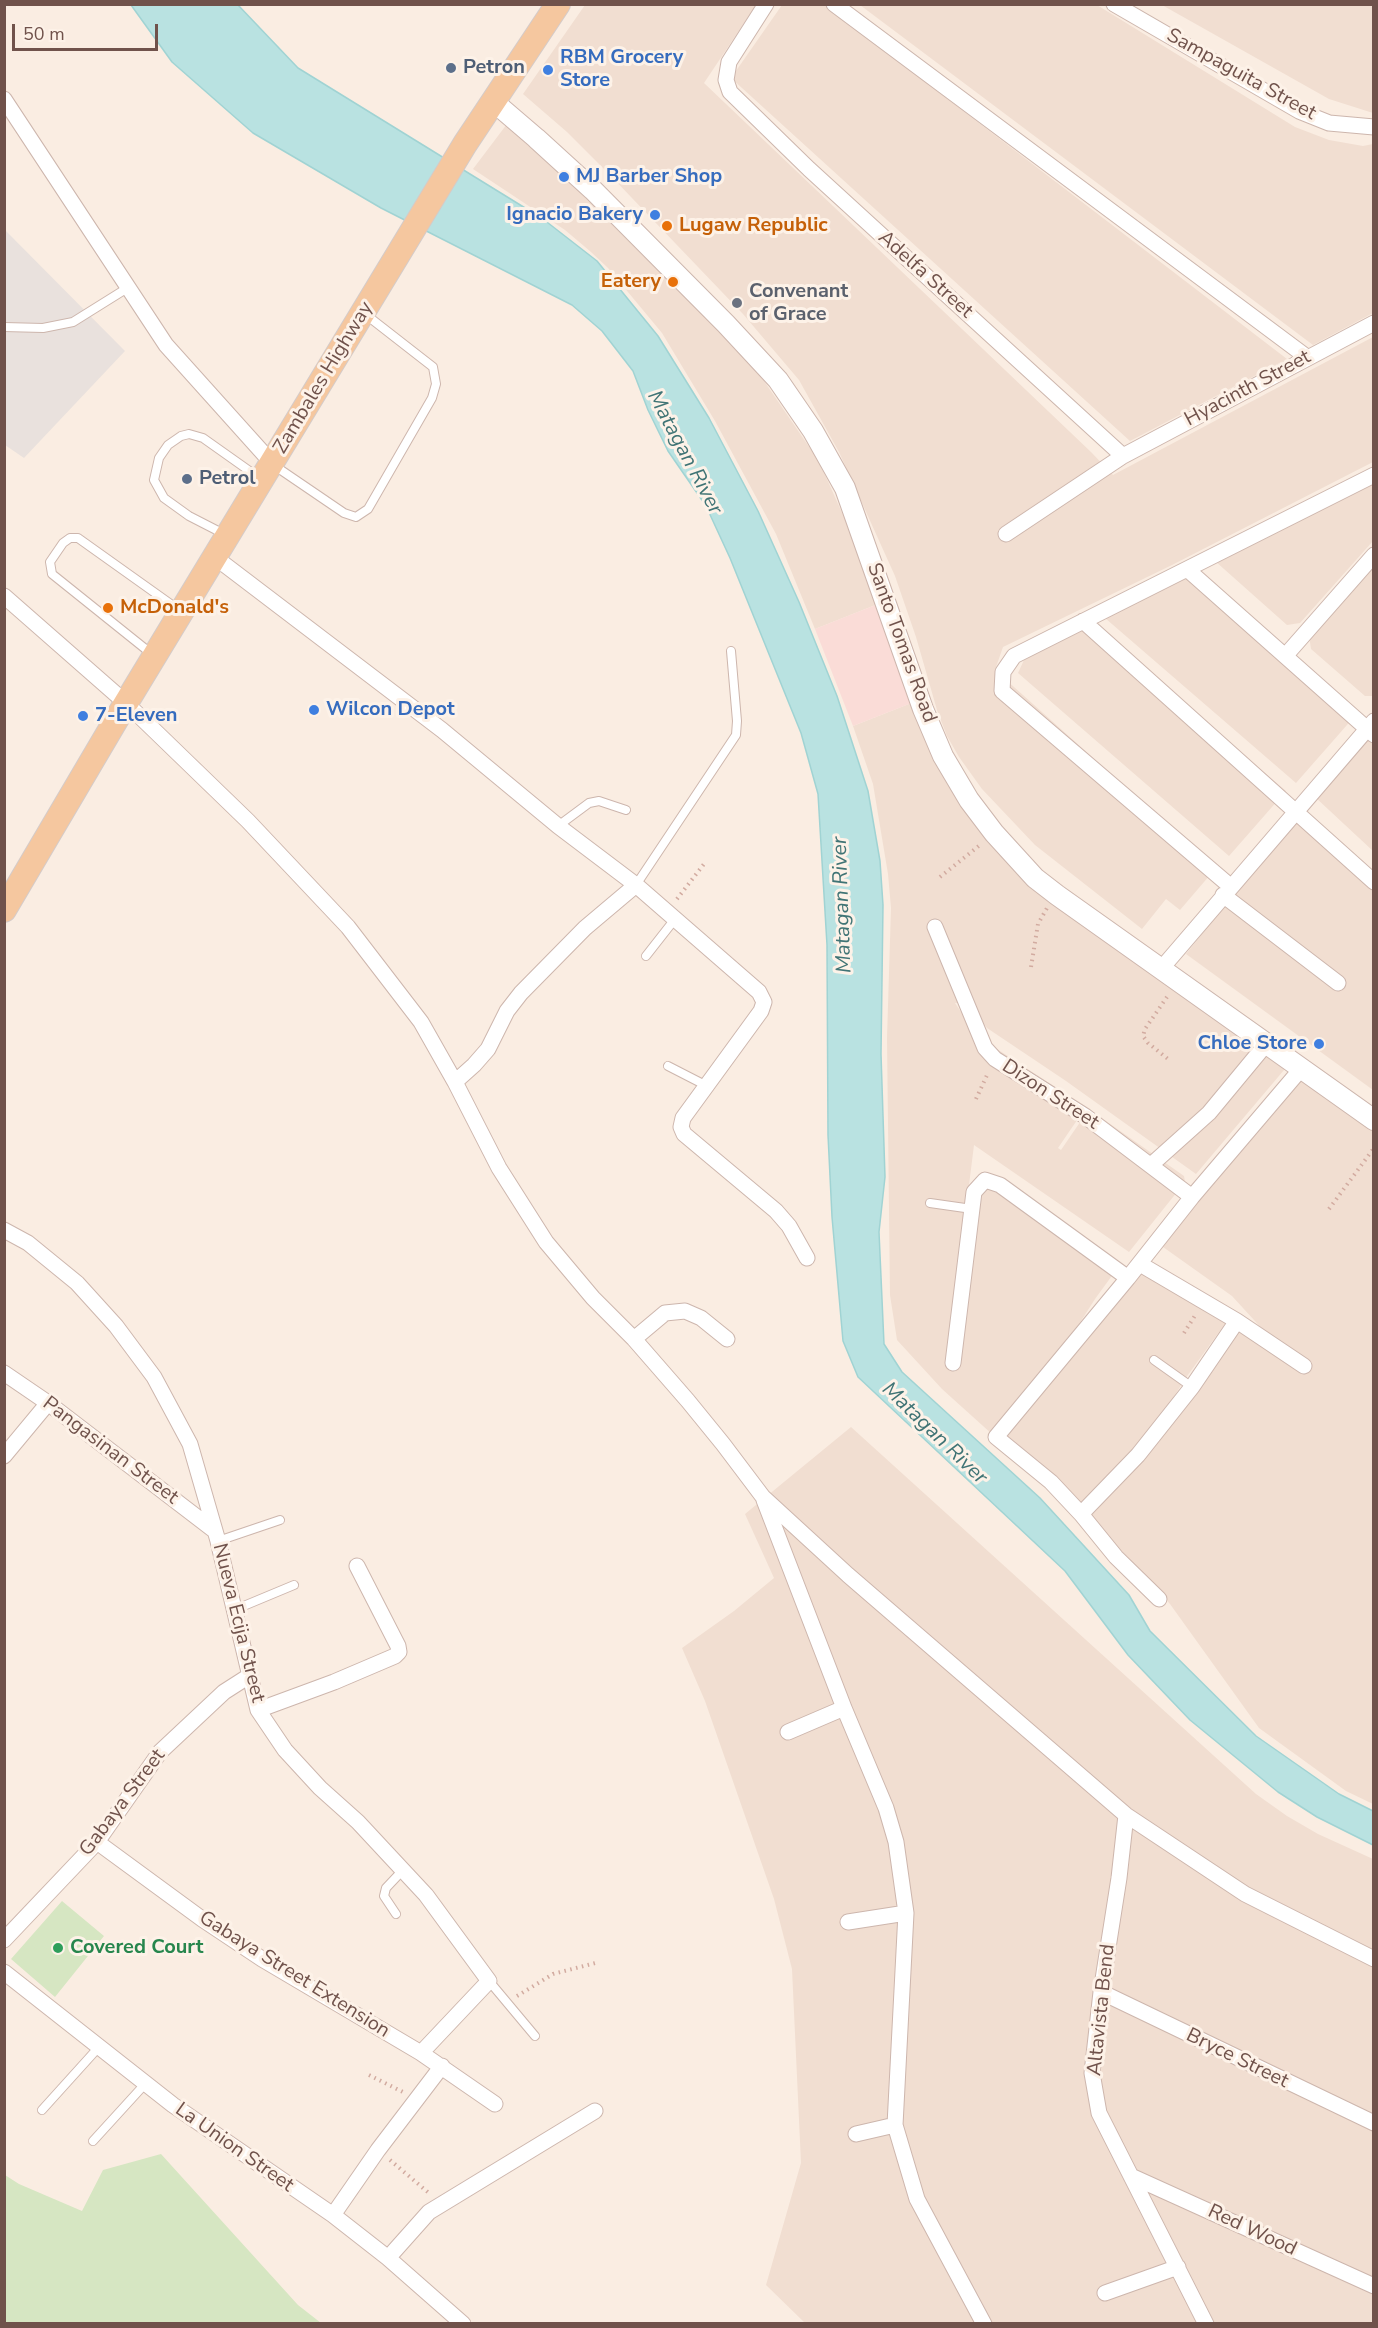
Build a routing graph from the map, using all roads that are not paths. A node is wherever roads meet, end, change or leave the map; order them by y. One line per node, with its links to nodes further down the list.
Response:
1 (558, 4): 6 (main road, Zambales Highway)
2 (766, 4): 13 (street, Adelfa Street)
3 (834, 4): 12 (street)
4 (1114, 4): 7 (street, Sampaguita Street)
5 (4, 99): 8 (street)
6 (494, 102): 9 (main road, Zambales Highway); 39 (street, Santo Tomas Road)
7 (1374, 127)
8 (129, 287): 11 (lane); 14 (street)
9 (364, 313): 14 (main road, Zambales Highway); 14 (lane)
10 (1374, 323): 12 (street, Hyacinth Street)
11 (4, 327)
12 (1308, 358): 13 (street, Hyacinth Street)
13 (1123, 456): 16 (street, Hyacinth Street)
14 (267, 472): 17 (main road, Zambales Highway); 17 (lane)
15 (1374, 476): 20 (street)
16 (1006, 534)
17 (228, 536): 19 (main road, Zambales Highway)
18 (1374, 555): 25 (street)
19 (216, 558): 22 (main road, Zambales Highway); 31 (street)
20 (1188, 570): 23 (street); 25 (street)
21 (4, 596): 27 (street)
22 (182, 612): 26 (main road, Zambales Highway); 26 (lane)
23 (1083, 621): 30 (street); 34 (street)
24 (731, 651): 33 (lane)
25 (1286, 655): 28 (street)
26 (155, 657): 27 (main road, Zambales Highway)
27 (126, 703): 35 (main road, Zambales Highway); 44 (street)
28 (1371, 728): 30 (street)
29 (626, 810): 31 (lane)
30 (1296, 812): 32 (street); 34 (street)
31 (558, 826): 33 (street)
32 (1374, 882)
33 (636, 885): 36 (street); 44 (street)
34 (1227, 891): 39 (street); 40 (street)
35 (4, 910)
36 (671, 916): 38 (lane); 45 (street)
37 (935, 927): 47 (street, Dizon Street)
38 (646, 956)
39 (1161, 969): 41 (street, Santo Tomas Road)
40 (1338, 983)
41 (1267, 1044): 43 (street, Santo Tomas Road); 47 (street)
42 (668, 1066): 45 (lane)
43 (1301, 1069): 46 (street, Santo Tomas Road); 48 (street)
44 (455, 1082): 56 (street)
45 (707, 1086): 52 (street)
46 (1374, 1120)
47 (1151, 1165): 48 (street, Dizon Street)
48 (1192, 1197): 53 (street)
49 (930, 1203): 50 (lane)
50 (972, 1209): 54 (street); 59 (street)
51 (4, 1230): 68 (street, Nueva Ecija Street)
52 (807, 1258)
53 (1140, 1264): 54 (street); 55 (street)
54 (1128, 1278): 66 (street)
55 (1237, 1322): 60 (street); 62 (street)
56 (634, 1339): 57 (street); 65 (street)
57 (727, 1340)
58 (1154, 1360): 62 (lane)
59 (953, 1363)
60 (1304, 1366)
61 (4, 1373): 63 (street, Pangasinan Street)
62 (1192, 1387): 66 (street)
63 (48, 1403): 64 (street); 68 (street, Pangasinan Street)
64 (4, 1456)
65 (763, 1497): 74 (street); 77 (street)
66 (1081, 1514): 71 (street)
67 (280, 1520): 68 (lane)
68 (216, 1536): 72 (street, Nueva Ecija Street)
69 (357, 1566): 75 (street)
70 (294, 1585): 72 (lane)
71 (1159, 1599)
72 (234, 1610): 73 (street, Nueva Ecija Street)
73 (249, 1676): 75 (street, Nueva Ecija Street); 78 (street, Gabaya Street)
74 (844, 1708): 76 (street); 80 (street)
75 (258, 1710): 79 (street, Nueva Ecija Street)
76 (788, 1732)
77 (1126, 1815): 84 (street); 87 (street, Altavista Bend)
78 (97, 1842): 83 (street, Gabaya Street); 90 (street, Gabaya Street Extension)
79 (403, 1870): 81 (lane); 86 (street, Nueva Ecija Street)
80 (906, 1913): 82 (street); 97 (street)
81 (396, 1914)
82 (848, 1922)
83 (4, 1940)
84 (1374, 1959)
85 (4, 1972): 89 (street, La Union Street)
86 (489, 1981): 88 (lane); 90 (street)
87 (1101, 1992): 96 (street, Bryce Street); 100 (street, Altavista Bend)
88 (535, 2036)
89 (98, 2048): 92 (street, La Union Street); 94 (lane)
90 (421, 2053): 91 (street, Gabaya Street Extension)
91 (442, 2066): 93 (street, Gabaya Street Extension); 101 (street)
92 (145, 2084): 99 (lane); 101 (street, La Union Street)
93 (495, 2104)
94 (42, 2110)
95 (595, 2111): 102 (street)
96 (1374, 2123)
97 (895, 2125): 98 (street); 107 (street)
98 (856, 2134)
99 (93, 2141)
100 (1131, 2176): 103 (street, Altavista Bend); 104 (street, Red Wood)
101 (333, 2215): 102 (street, La Union Street)
102 (388, 2258): 106 (street, La Union Street)
103 (1178, 2267): 105 (street); 108 (street, Altavista Bend)
104 (1374, 2286)
105 (1105, 2293)
106 (463, 2324)
107 (984, 2324)
108 (1206, 2324)

